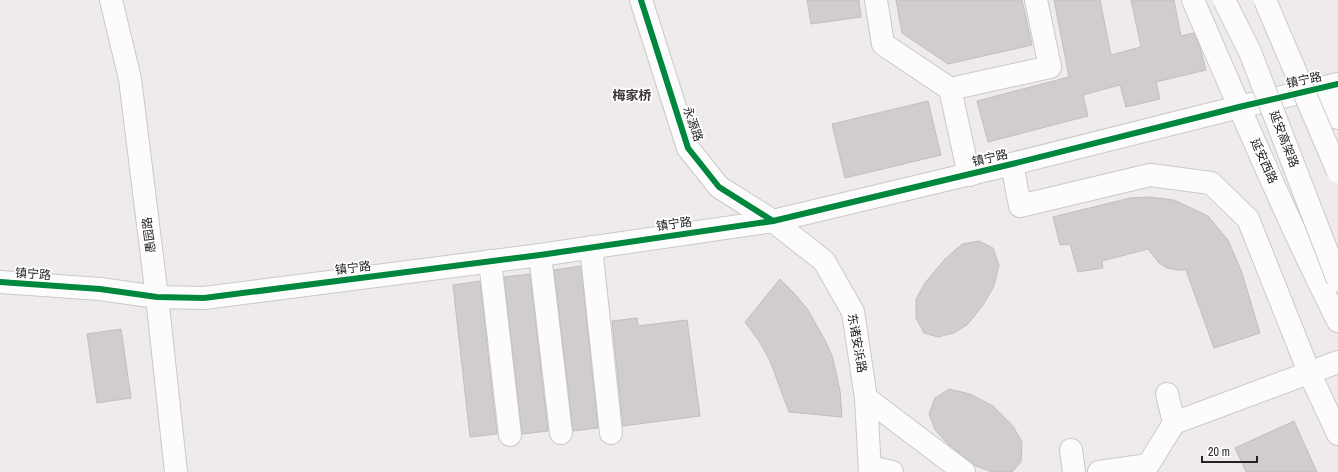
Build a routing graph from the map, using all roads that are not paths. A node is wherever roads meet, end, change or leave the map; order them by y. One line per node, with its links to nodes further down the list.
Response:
1 (111, 0): 24 (main road, 愚园路)
2 (641, 0): 18 (main road, 永源路)
3 (876, 0): 10 (main road)
4 (1036, 0): 10 (main road)
5 (1193, 0): 12 (main road, 延安西路)
6 (1224, 0): 22 (main road, 延安高架路, bridge)
7 (1266, 0): 16 (main road, bridge)
8 (1273, 0): 11 (main road)
9 (1338, 84): 11 (main road, 镇宁路)
10 (950, 89): 17 (main road)
11 (1311, 90): 12 (main road, 镇宁路); 13 (main road); 14 (main road)
12 (1239, 107): 15 (main road, 镇宁路); 25 (main road, 延安西路)
13 (1338, 118)
14 (1338, 158)
15 (1012, 164): 17 (main road, 镇宁路); 27 (main road)
16 (1338, 172)
17 (969, 175): 18 (main road, 镇宁路)
18 (773, 221): 19 (main road, 镇宁路); 29 (main road, 东诸安浜路)
19 (591, 247): 20 (main road, 镇宁路); 32 (main road)
20 (540, 255): 21 (main road, 镇宁路); 31 (main road)
21 (490, 261): 24 (main road, 镇宁路); 34 (main road)
22 (1338, 280)
23 (0, 282): 24 (main road, 镇宁路)
24 (157, 297): 38 (main road, 愚园路)
25 (1338, 321)
26 (1338, 362): 27 (main road)
27 (1309, 372): 30 (main road); 33 (main road)
28 (1167, 394): 30 (main road)
29 (866, 398): 37 (main road, 东诸安浜路); 40 (main road)
30 (1174, 423): 36 (main road)
31 (561, 433)
32 (611, 433)
33 (1338, 434)
34 (510, 435)
35 (1071, 450): 41 (main road)
36 (1150, 468): 42 (main road)
37 (870, 469): 39 (main road)
38 (176, 472)
39 (892, 472)
40 (964, 472)
41 (1074, 472)
42 (1099, 472)

